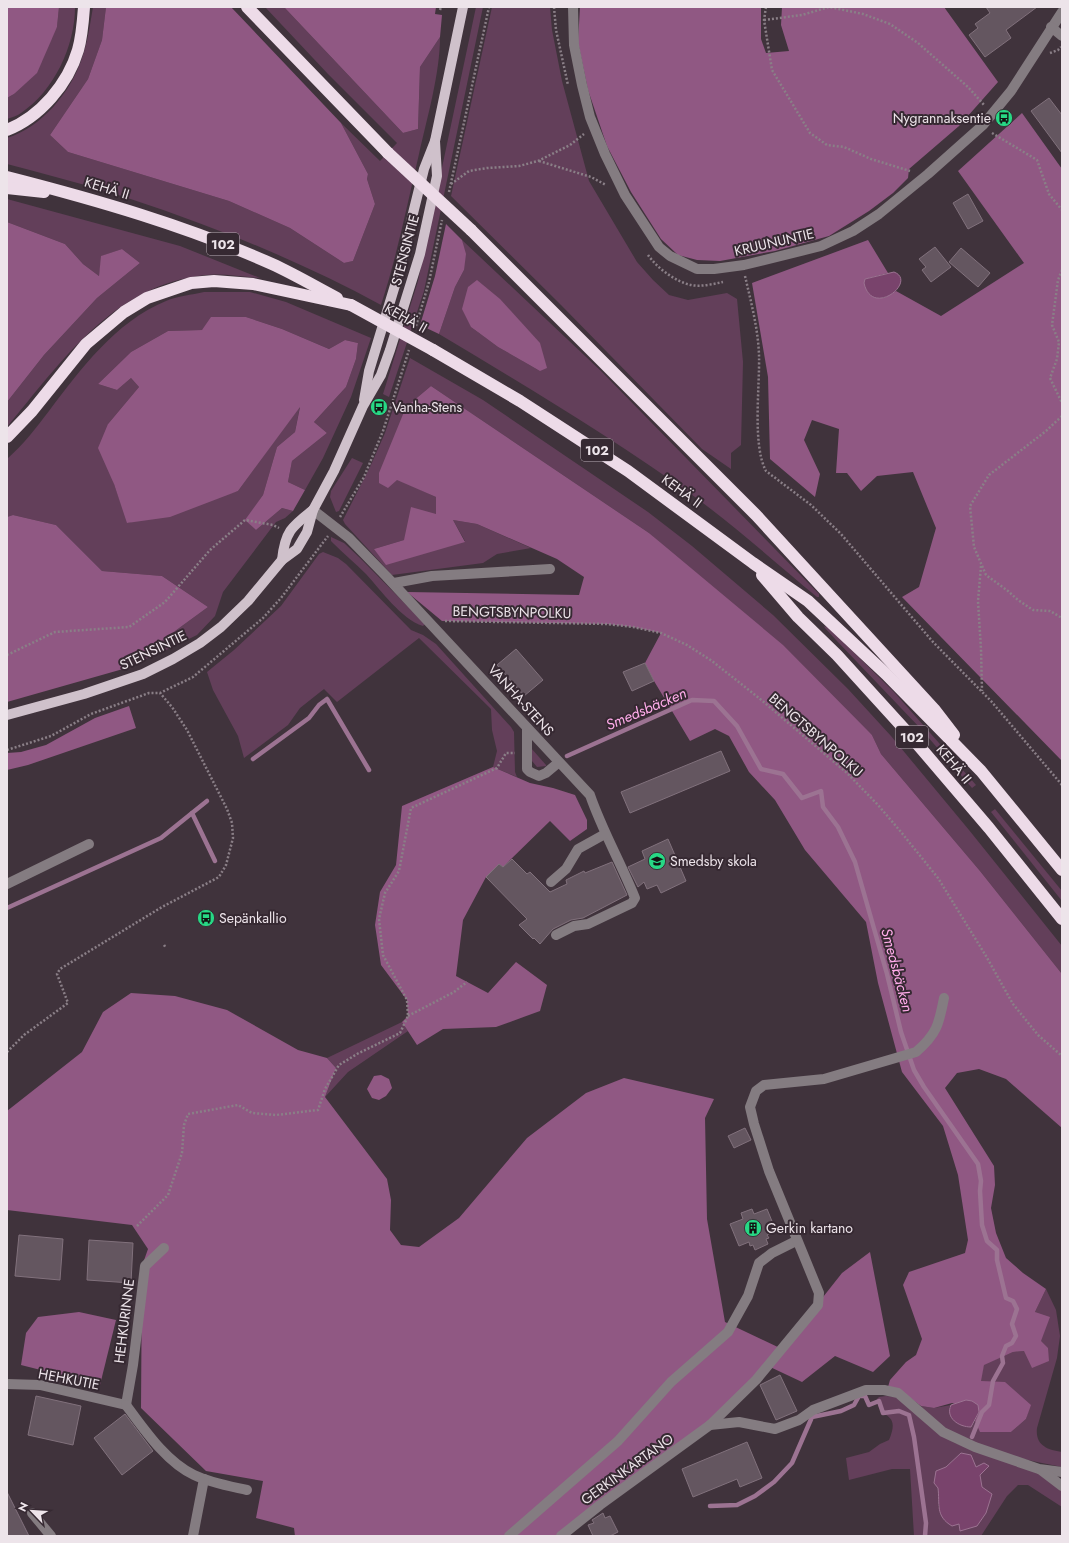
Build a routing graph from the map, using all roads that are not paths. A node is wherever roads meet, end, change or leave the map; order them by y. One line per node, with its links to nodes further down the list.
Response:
1 (84, 7): 8 (highway)
2 (247, 7): 24 (highway, bridge)
3 (463, 7): 9 (main road, STENSINTIE)
4 (573, 7): 6 (street, KRUUNUNTIE)
5 (1062, 12): 6 (street, KRUUNUNTIE)
6 (1051, 27): 7 (street)
7 (1062, 36)
8 (7, 130)
9 (435, 141): 14 (main road, STENSINTIE); 14 (main road, STENSINTIE)
10 (7, 177): 12 (highway, KEHÄ II / 102)
11 (7, 188): 12 (highway)
12 (88, 198): 13 (highway, KEHÄ II / 102)
13 (351, 305): 15 (highway); 18 (highway, KEHÄ II / 102, bridge)
14 (363, 406): 16 (main road, STENSINTIE)
15 (7, 437)
16 (313, 510): 17 (main road, STENSINTIE); 17 (main road, STENSINTIE); 20 (street, VANHA-STENS)
17 (282, 560): 21 (main road, STENSINTIE)
18 (752, 563): 24 (highway, KEHÄ II / 102); 30 (highway, KEHÄ II / 102)
19 (550, 569): 20 (street)
20 (394, 584): 22 (street, VANHA-STENS)
21 (7, 716)
22 (527, 728): 23 (street, VANHA-STENS); 23 (street)
23 (558, 763): 25 (street, VANHA-STENS)
24 (981, 771): 27 (highway, KEHÄ II / 102)
25 (605, 834): 28 (street); 31 (street, VANHA-STENS)
26 (89, 844): 29 (street)
27 (1062, 870)
28 (551, 882)
29 (7, 884)
30 (1062, 919)
31 (556, 935)
32 (944, 998): 33 (street, GERKINKARTANO)
33 (796, 1241): 37 (street, GERKINKARTANO); 46 (street)
34 (164, 1248): 36 (street, HEHKURINNE)
35 (7, 1384): 36 (street, HEHKUTIE)
36 (126, 1405): 40 (street)
37 (710, 1425): 38 (street); 47 (street, GERKINKARTANO)
38 (1039, 1469): 39 (street); 41 (street)
39 (1062, 1472)
40 (204, 1479): 42 (street); 45 (street)
41 (1062, 1486)
42 (247, 1490)
43 (32, 1513): 44 (street)
44 (51, 1536)
45 (193, 1536)
46 (509, 1536)
47 (561, 1536)

